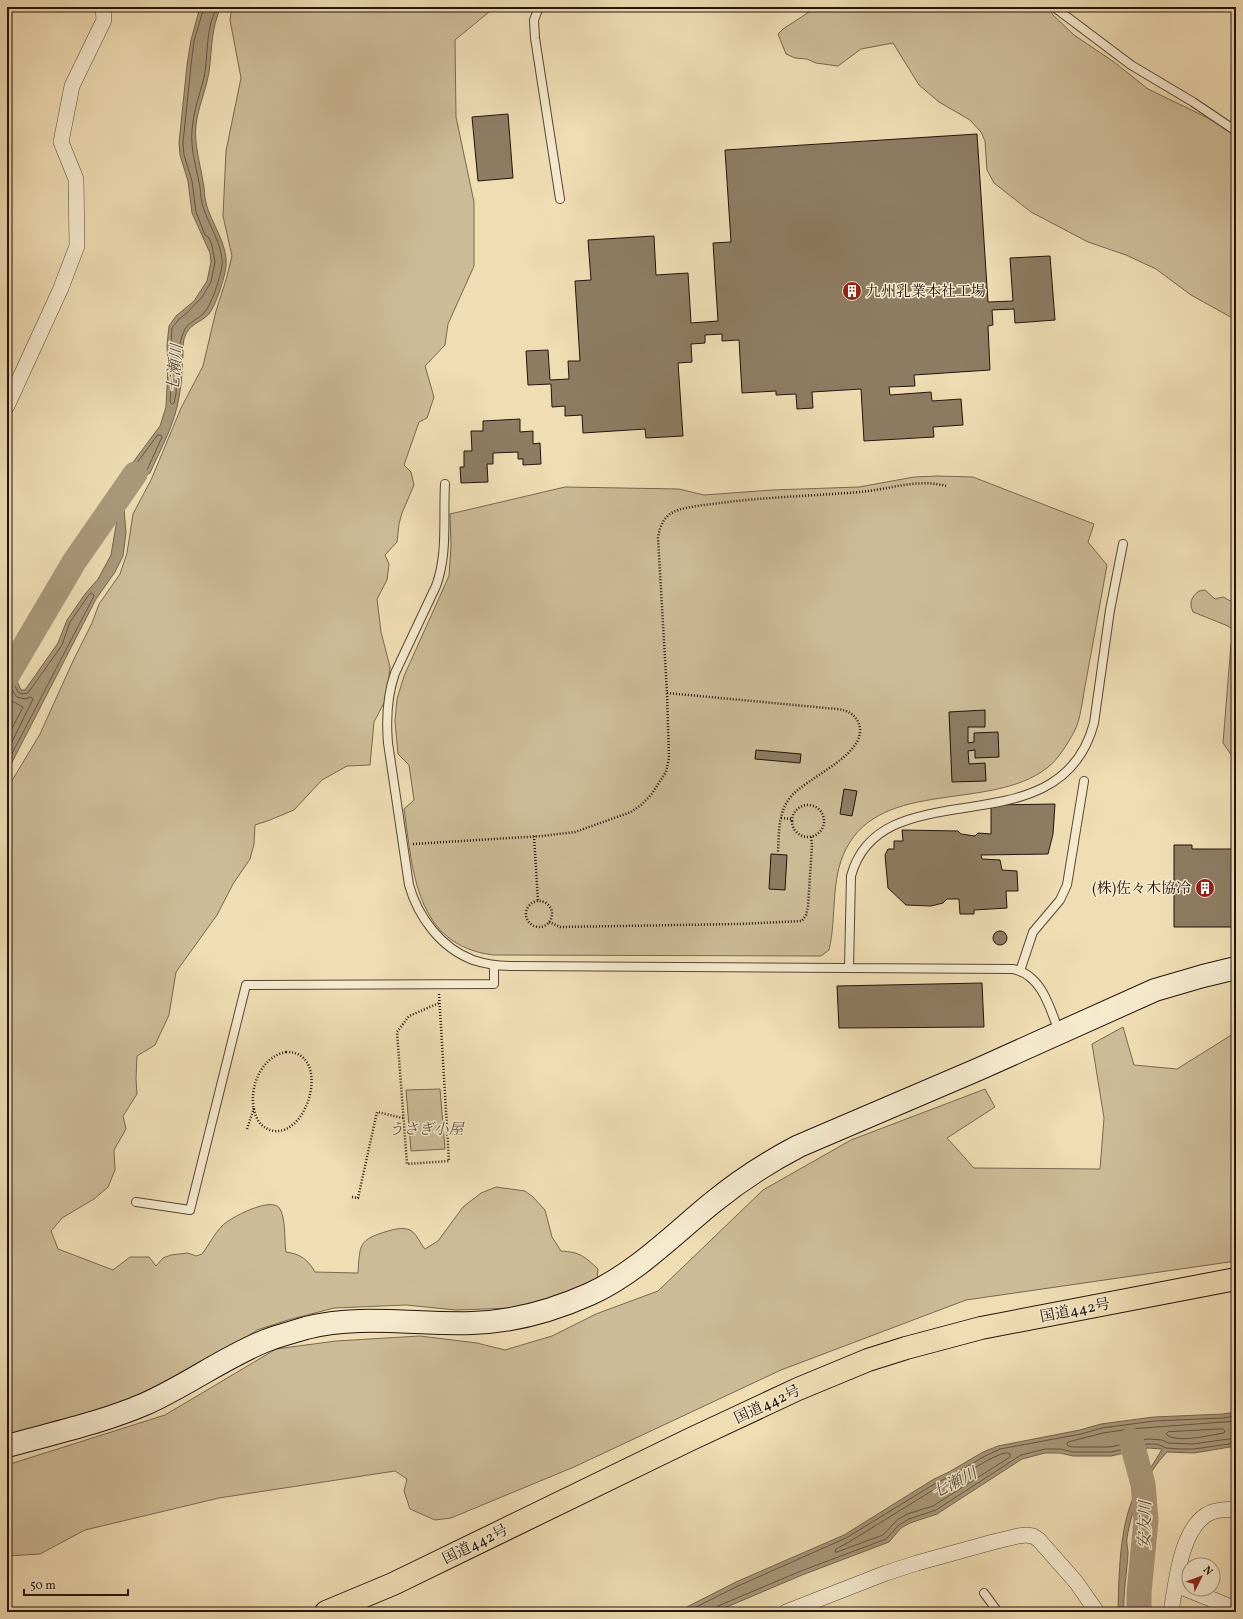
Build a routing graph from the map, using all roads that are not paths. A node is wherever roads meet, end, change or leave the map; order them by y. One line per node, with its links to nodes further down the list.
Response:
1 (103, 7): 6 (street)
2 (538, 7): 5 (lane)
3 (1054, 7): 4 (lane)
4 (1236, 130)
5 (560, 199)
6 (7, 406)
7 (444, 484): 10 (lane)
8 (1123, 544): 11 (lane)
9 (1084, 781): 13 (lane)
10 (494, 965): 11 (lane); 15 (lane)
11 (849, 968): 13 (lane)
12 (1236, 968): 14 (street)
13 (1020, 971): 14 (lane)
14 (1060, 1032): 17 (street)
15 (136, 1202)
16 (1236, 1279): 22 (highway, 国道442号)
17 (7, 1446)
18 (1236, 1510): 19 (street)
19 (1176, 1585): 21 (street); 26 (street)
20 (984, 1593): 24 (lane)
21 (1236, 1608)
22 (326, 1612)
23 (786, 1612): 25 (street)
24 (998, 1612)
25 (1097, 1612)
26 (1171, 1612)

